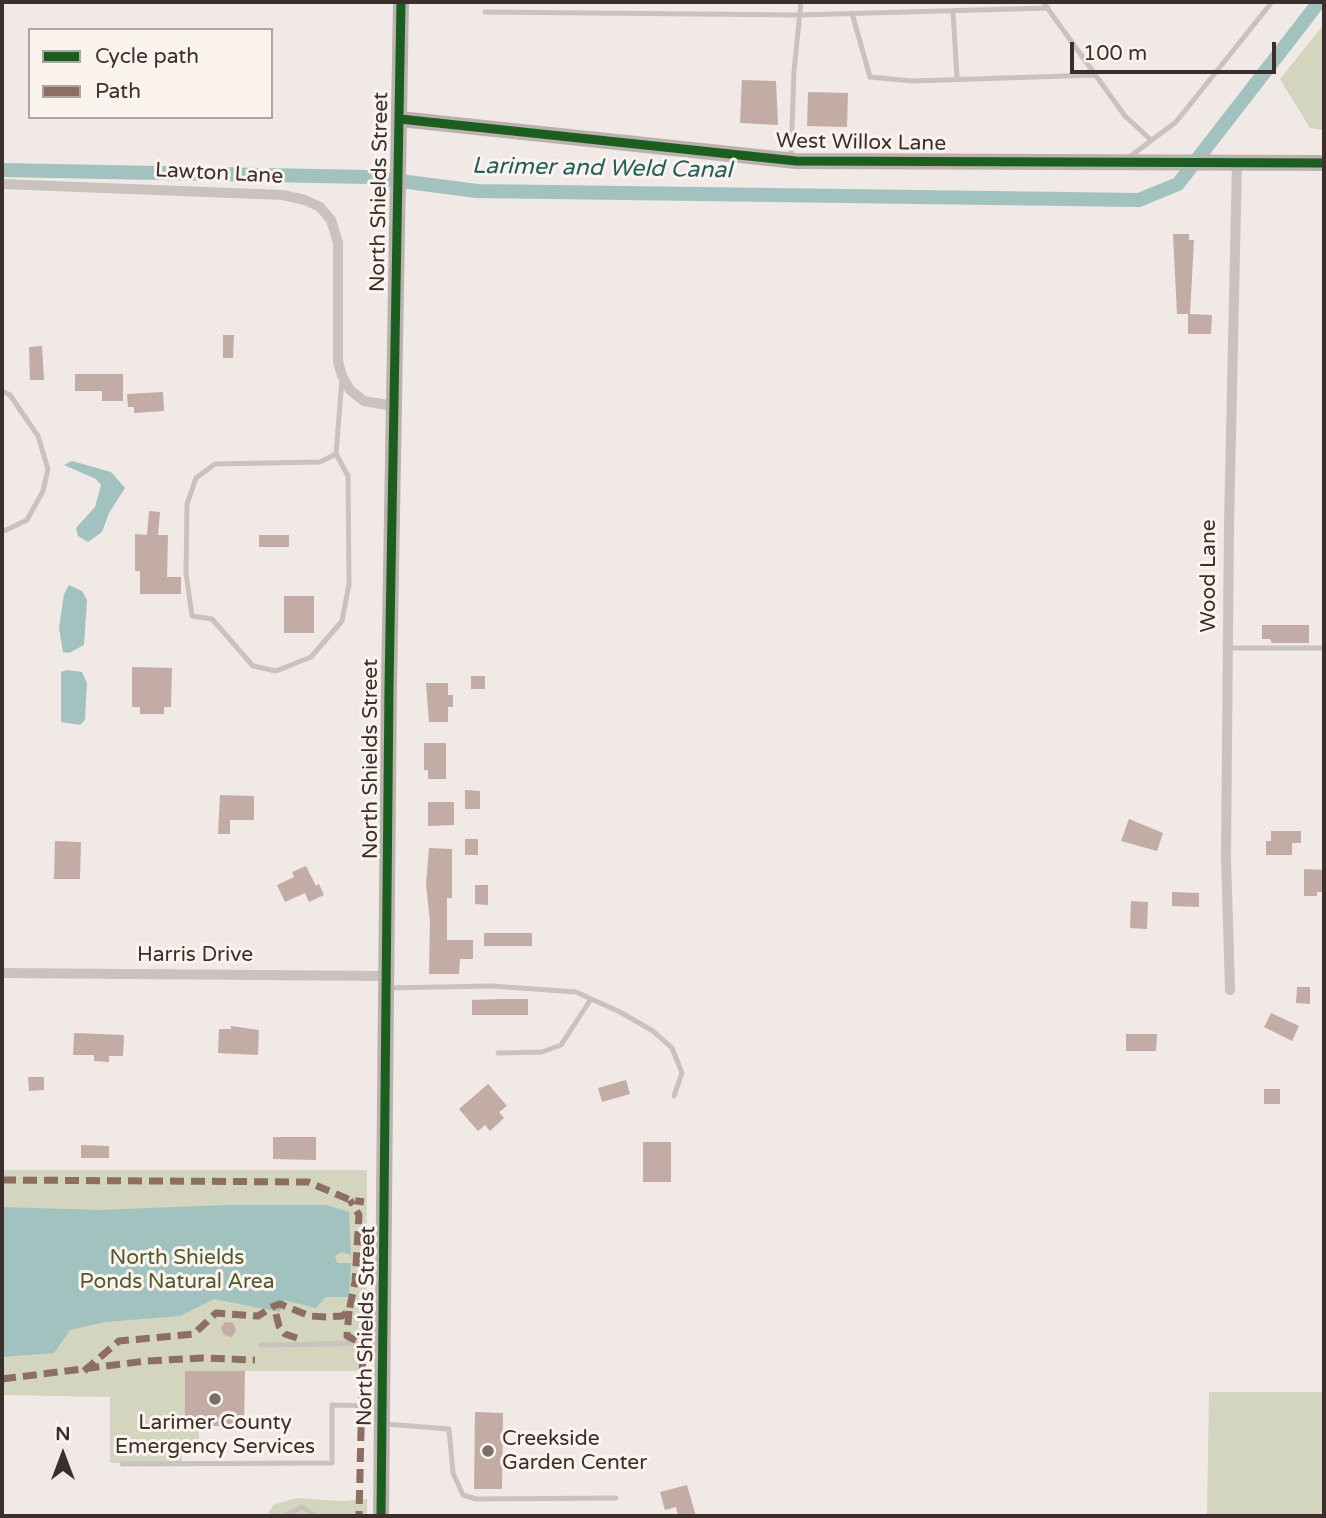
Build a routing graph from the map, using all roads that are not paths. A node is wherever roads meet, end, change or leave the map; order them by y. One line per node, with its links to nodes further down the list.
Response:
1 (401, 2): 12 (main road, North Shields Street)
2 (801, 2): 9 (lane)
3 (1044, 2): 5 (lane)
4 (1272, 2): 13 (lane)
5 (1048, 8): 7 (lane); 10 (lane)
6 (485, 12): 9 (lane)
7 (953, 12): 8 (lane); 11 (lane)
8 (852, 13): 9 (lane); 11 (lane)
9 (800, 15): 14 (lane)
10 (1096, 75): 11 (lane); 13 (lane)
11 (957, 78)
12 (400, 119): 14 (main road, West Willox Lane); 21 (main road, North Shields Street)
13 (1151, 141): 15 (lane)
14 (791, 161): 15 (main road, West Willox Lane)
15 (1122, 162): 16 (main road, West Willox Lane)
16 (1237, 163): 17 (main road, West Willox Lane); 24 (street, Wood Lane)
17 (1324, 163)
18 (2, 184): 19 (street, Lawton Lane)
19 (342, 376): 21 (street); 22 (lane)
20 (2, 391): 23 (lane)
21 (393, 406): 27 (main road, North Shields Street)
22 (336, 454): 22 (lane)
23 (2, 532)
24 (1228, 648): 25 (lane); 28 (street, Wood Lane)
25 (1324, 648)
26 (2, 973): 27 (street, Harris Drive)
27 (387, 982): 29 (lane); 32 (main road, North Shields Street)
28 (1230, 990)
29 (591, 999): 30 (lane); 31 (lane)
30 (498, 1053)
31 (674, 1096)
32 (384, 1343): 33 (lane); 34 (main road, North Shields Street)
33 (261, 1345)
34 (383, 1405): 35 (main road, North Shields Street); 36 (lane)
35 (383, 1424): 37 (lane); 40 (main road, North Shields Street)
36 (122, 1464)
37 (616, 1499)
38 (285, 1516): 39 (lane)
39 (316, 1516)
40 (381, 1516)

